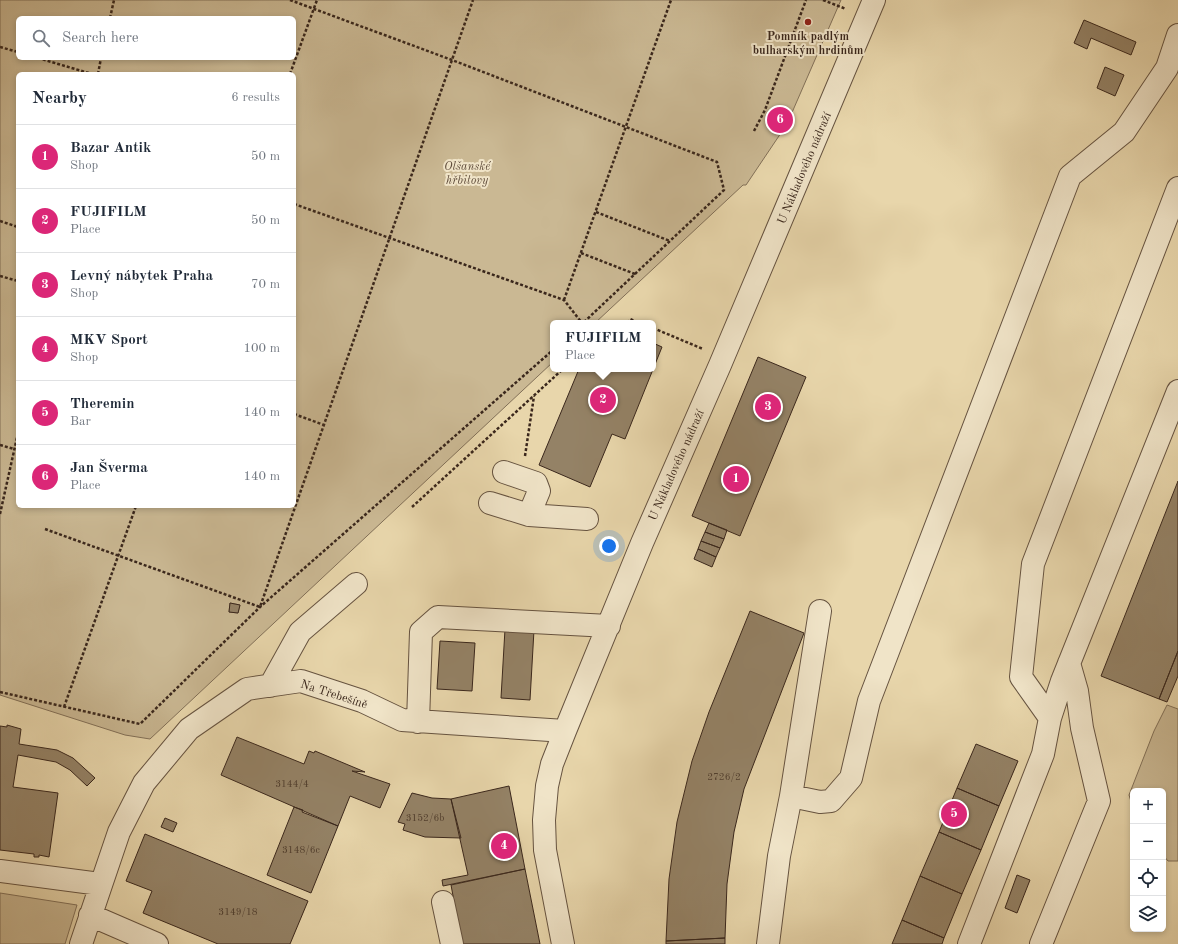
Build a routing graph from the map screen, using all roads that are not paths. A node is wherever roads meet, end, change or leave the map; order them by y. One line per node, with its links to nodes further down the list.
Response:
1 (874, 0): 11 (street, U Nákladového nádraží)
2 (1178, 35): 17 (street)
3 (1178, 188): 14 (street)
4 (1178, 391): 12 (street)
5 (504, 472): 7 (street)
6 (490, 503): 7 (street)
7 (529, 515): 8 (street)
8 (586, 519)
9 (356, 584): 13 (street)
10 (820, 611): 17 (street)
11 (609, 626): 15 (street); 16 (street, U Nákladového nádraží)
12 (1069, 663): 14 (street); 28 (street)
13 (270, 686): 15 (street, Na Třebešíně); 19 (street, Na Třebešíně)
14 (1050, 718): 27 (street)
15 (418, 722): 16 (street, Na Třebešíně)
16 (564, 731): 25 (street, U Nákladového nádraží)
17 (791, 796): 26 (street)
18 (0, 871): 19 (street)
19 (100, 884): 21 (street, Na Třebešíně)
20 (443, 902): 24 (street)
21 (90, 915): 22 (street, Na Třebešíně); 23 (street)
22 (81, 944)
23 (157, 944)
24 (452, 944)
25 (563, 944)
26 (768, 944)
27 (969, 944)
28 (1041, 944)

